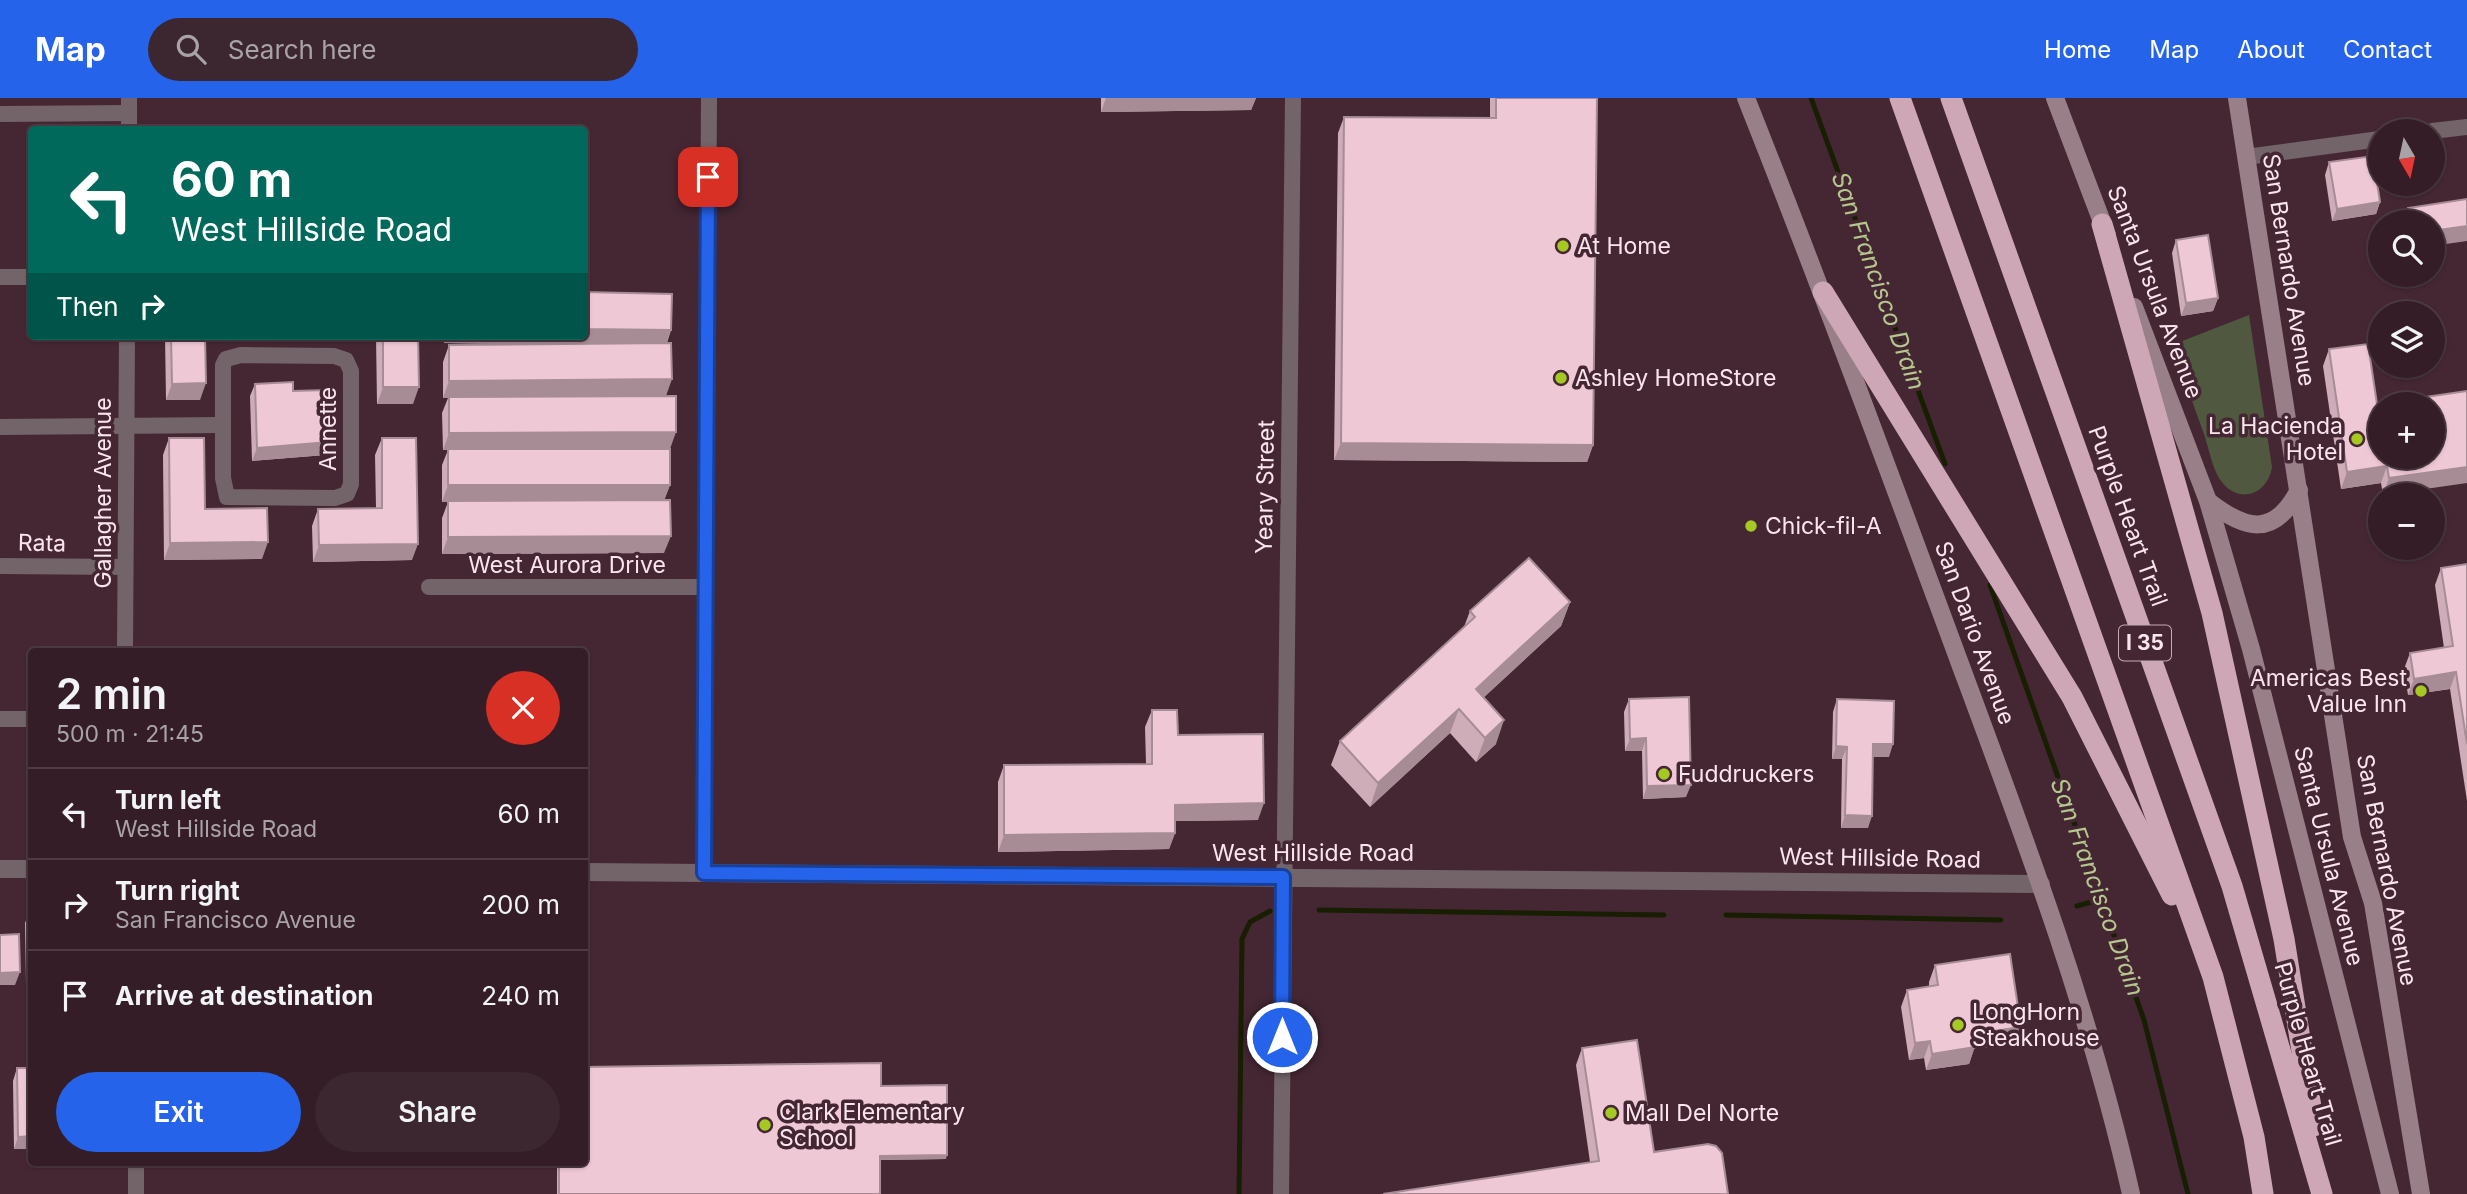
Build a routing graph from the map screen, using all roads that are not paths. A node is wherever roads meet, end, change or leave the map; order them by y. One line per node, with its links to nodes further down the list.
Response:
1 (709, 98): 27 (street)
2 (1293, 98): 35 (street, Yeary Street)
3 (1746, 98): 17 (main road, San Dario Avenue)
4 (1900, 98): 37 (highway, I 35)
5 (1951, 98): 43 (highway, Purple Heart Trail / I 35)
6 (2055, 98): 14 (main road, Santa Ursula Avenue)
7 (2236, 98): 13 (main road, San Bernardo Avenue)
8 (0, 114): 9 (street)
9 (129, 114)
10 (2467, 127): 11 (street)
11 (2445, 130)
12 (2368, 141): 13 (street)
13 (2246, 157): 22 (main road, San Bernardo Avenue)
14 (2102, 223): 23 (main road, Santa Ursula Avenue); 43 (highway)
15 (0, 277): 16 (street)
16 (28, 277)
17 (1823, 292): 36 (main road, San Dario Avenue); 37 (highway)
18 (127, 340): 21 (street, Gallagher Avenue)
19 (221, 425): 19 (street, Annette); 21 (street)
20 (0, 427): 21 (street)
21 (126, 428): 25 (street, Gallagher Avenue)
22 (2299, 490): 23 (main road); 45 (main road, San Bernardo Avenue)
23 (2208, 501): 44 (main road, Santa Ursula Avenue)
24 (0, 566): 25 (street, Rata)
25 (125, 567): 28 (street, Gallagher Avenue)
26 (429, 587): 27 (street, West Aurora Drive)
27 (705, 587): 34 (street)
28 (125, 648)
29 (0, 719): 30 (street)
30 (28, 719)
31 (0, 869): 32 (street)
32 (28, 869)
33 (588, 873): 34 (street, West Hillside Road)
34 (704, 873): 35 (street, West Hillside Road)
35 (1283, 877): 36 (street, West Hillside Road); 40 (street, Yeary Street)
36 (2041, 884): 41 (main road, San Dario Avenue)
37 (2213, 977): 42 (highway, I 35)
38 (136, 1166): 39 (street)
39 (136, 1194)
40 (1281, 1194)
41 (2132, 1194)
42 (2263, 1194)
43 (2323, 1194)
44 (2390, 1194)
45 (2421, 1194)

